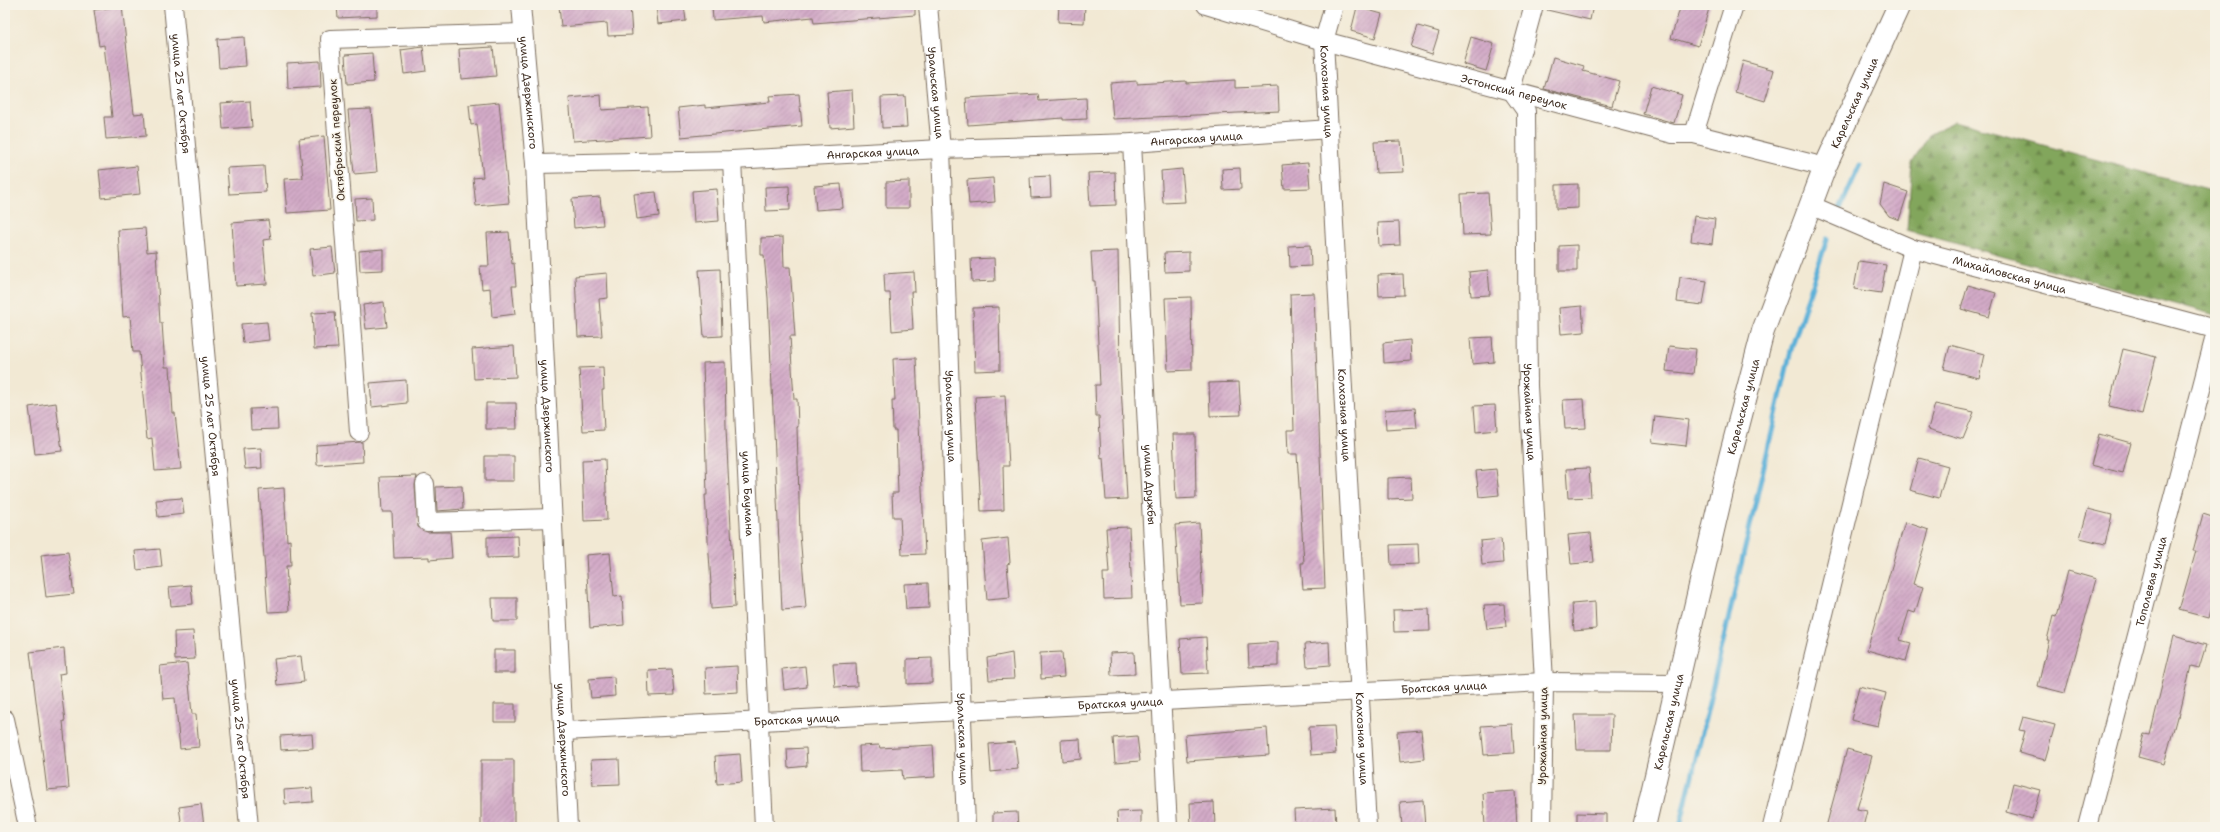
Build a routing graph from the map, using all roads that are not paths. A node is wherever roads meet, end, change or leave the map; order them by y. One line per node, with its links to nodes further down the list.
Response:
1 (173, 5): 35 (street, улица 25 лет Октября)
2 (521, 5): 9 (street, улица Дзержинского)
3 (928, 5): 15 (street, Уральская улица)
4 (1206, 5): 10 (street, Эстонский переулок)
5 (1334, 5): 10 (street, Колхозная улица)
6 (1534, 5): 11 (street)
7 (1734, 5): 13 (street)
8 (1899, 5): 18 (main road, Карельская улица)
9 (523, 33): 17 (street, улица Дзержинского); 23 (street, Октябрьский переулок)
10 (1324, 41): 11 (street, Эстонский переулок); 12 (street, Колхозная улица)
11 (1510, 90): 13 (street, Эстонский переулок); 26 (street, Урожайная улица)
12 (1330, 130): 14 (street, Ангарская улица); 28 (street, Колхозная улица)
13 (1694, 134): 18 (street, Эстонский переулок)
14 (1132, 143): 15 (street, Ангарская улица); 29 (street, улица Дружбы)
15 (942, 149): 16 (street, Ангарская улица); 30 (street, Уральская улица)
16 (732, 160): 17 (street, Ангарская улица); 32 (street, улица Баумана)
17 (535, 164): 25 (street, улица Дзержинского)
18 (1825, 167): 19 (main road, Карельская улица)
19 (1810, 205): 20 (street, Михайловская улица); 27 (main road, Карельская улица)
20 (1913, 249): 21 (street, Михайловская улица); 43 (street)
21 (2215, 329)
22 (2215, 336): 44 (street, Тополевая улица)
23 (358, 432)
24 (425, 484): 25 (street)
25 (553, 518): 33 (street, улица Дзержинского)
26 (1544, 682): 27 (street, Братская улица); 28 (street, Братская улица); 41 (street, Урожайная улица)
27 (1677, 683): 42 (main road, Карельская улица)
28 (1361, 691): 29 (street, Братская улица); 40 (street, Колхозная улица)
29 (1162, 700): 30 (street, Братская улица); 39 (street, улица Дружбы)
30 (961, 712): 32 (street, Братская улица); 38 (street, Уральская улица)
31 (5, 719): 34 (street)
32 (760, 721): 33 (street, Братская улица); 37 (street, улица Баумана)
33 (564, 731): 36 (street, улица Дзержинского)
34 (28, 827)
35 (249, 827)
36 (568, 827)
37 (764, 827)
38 (966, 827)
39 (1168, 827)
40 (1367, 827)
41 (1542, 827)
42 (1644, 827)
43 (1772, 827)
44 (2087, 827)

